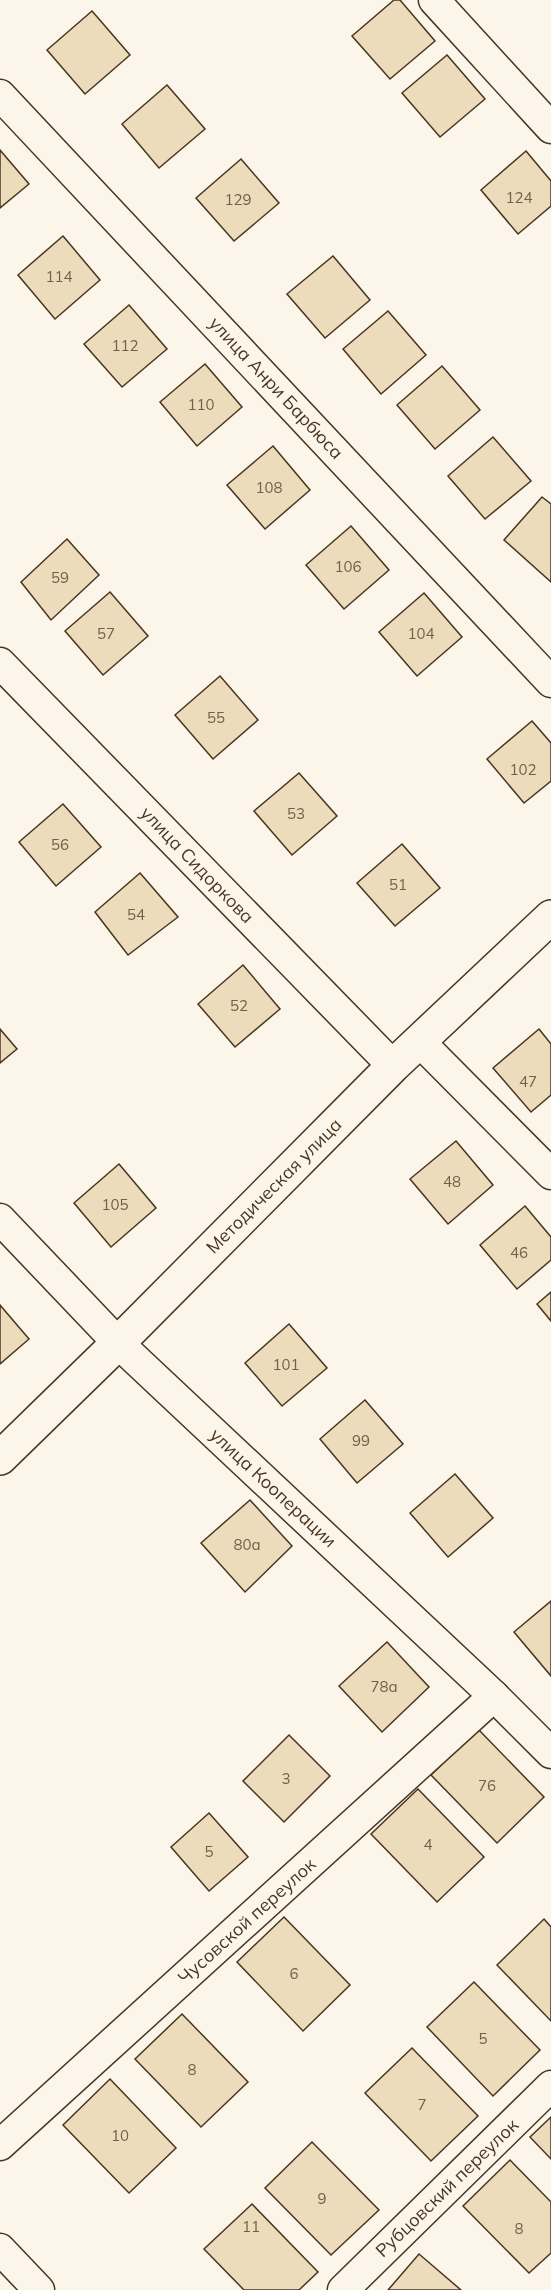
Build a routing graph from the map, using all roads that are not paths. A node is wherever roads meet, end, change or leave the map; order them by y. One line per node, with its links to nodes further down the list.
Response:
1 (434, 0): 3 (street)
2 (0, 95): 5 (street, улица Анри Барбюса)
3 (551, 128)
4 (0, 663): 8 (street, улица Сидоркова)
5 (551, 682)
6 (551, 917): 7 (main road, Методическая улица)
7 (419, 1041): 8 (main road, Методическая улица); 9 (street)
8 (393, 1066): 11 (main road, Методическая улица)
9 (551, 1174)
10 (0, 1220): 11 (street, улица Кооперации)
11 (118, 1343): 12 (main road, Методическая улица); 13 (street, улица Кооперации)
12 (0, 1458)
13 (494, 1696): 14 (street, улица Кооперации); 16 (street, Чусовской переулок)
14 (551, 1752)
15 (551, 2086): 19 (street, Рубцовский переулок)
16 (0, 2145)
17 (0, 2249): 18 (street)
18 (39, 2290)
19 (343, 2290)

